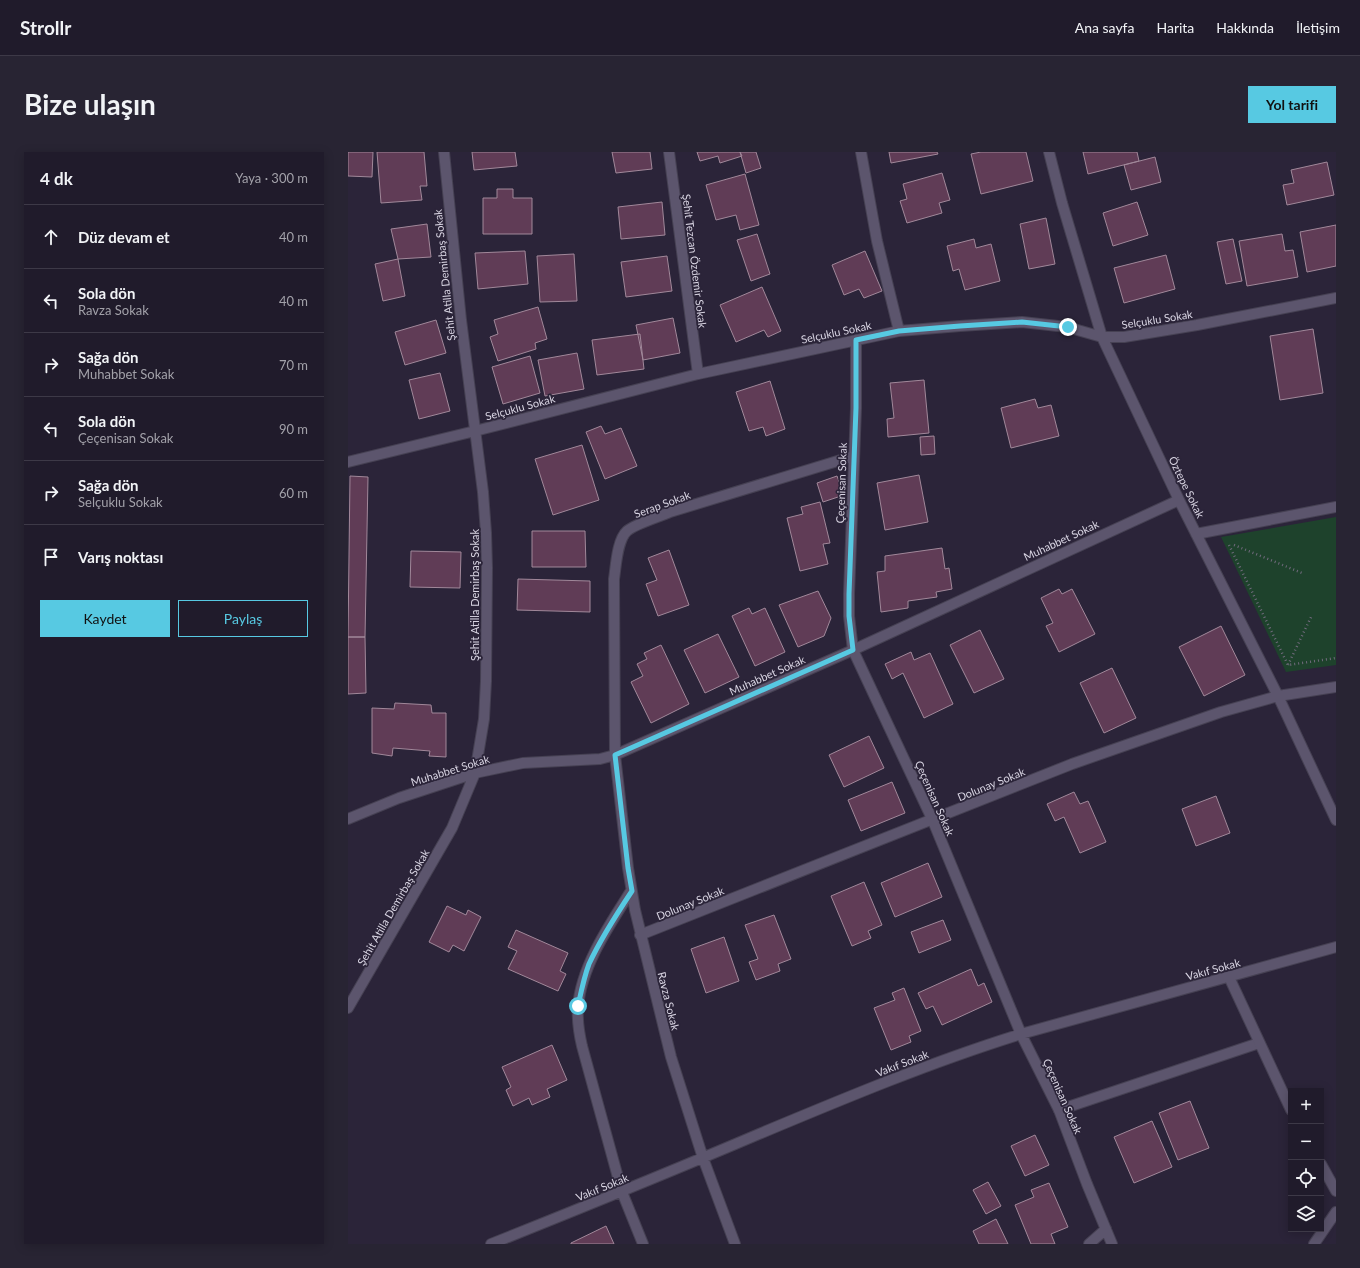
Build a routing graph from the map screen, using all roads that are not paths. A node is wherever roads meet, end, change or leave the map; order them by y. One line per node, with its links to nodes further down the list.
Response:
1 (444, 152): 10 (street, Şehit Atilla Demirbaş Sokak)
2 (669, 152): 9 (street, Şehit Tezcan Özdemir Sokak)
3 (861, 152): 6 (street)
4 (1049, 152): 7 (street, Öztepe Sokak)
5 (1336, 298): 7 (street, Selçuklu Sokak)
6 (899, 331): 7 (street, Selçuklu Sokak); 8 (street, Selçuklu Sokak)
7 (1102, 337): 13 (street, Öztepe Sokak)
8 (856, 340): 9 (street, Selçuklu Sokak); 11 (street, Çeçenisan Sokak)
9 (698, 374): 10 (street, Selçuklu Sokak)
10 (475, 431): 12 (street, Selçuklu Sokak); 20 (street, Şehit Atilla Demirbaş Sokak)
11 (854, 456): 16 (street, Çeçenisan Sokak); 19 (street, Serap Sokak)
12 (348, 462)
13 (1179, 500): 15 (street, Öztepe Sokak); 16 (street, Muhabbet Sokak)
14 (1336, 507): 15 (street)
15 (1196, 534): 18 (street, Öztepe Sokak)
16 (853, 650): 19 (street, Muhabbet Sokak); 23 (street, Çeçenisan Sokak)
17 (1336, 687): 18 (street, Dolunay Sokak)
18 (1278, 696): 22 (street, Öztepe Sokak); 23 (street, Dolunay Sokak)
19 (615, 755): 20 (street, Muhabbet Sokak); 24 (street, Ravza Sokak)
20 (475, 773): 21 (street, Muhabbet Sokak); 28 (street, Şehit Atilla Demirbaş Sokak)
21 (348, 819)
22 (1336, 820)
23 (933, 821): 25 (street, Dolunay Sokak); 30 (street, Çeçenisan Sokak)
24 (632, 891): 25 (street, Ravza Sokak); 37 (street)
25 (640, 936): 34 (street, Ravza Sokak)
26 (1336, 947): 27 (street, Vakıf Sokak)
27 (1229, 977): 30 (street, Vakıf Sokak); 31 (street)
28 (351, 997): 29 (street, Şehit Atilla Demirbaş Sokak)
29 (348, 1008)
30 (1021, 1034): 33 (street, Çeçenisan Sokak); 34 (street, Vakıf Sokak)
31 (1259, 1043): 32 (street); 33 (street)
32 (1288, 1104)
33 (1059, 1110): 39 (street, Çeçenisan Sokak)
34 (703, 1158): 37 (street, Vakıf Sokak); 42 (street, Ravza Sokak)
35 (1324, 1169): 36 (street)
36 (1336, 1191)
37 (622, 1192): 40 (street, Vakıf Sokak); 41 (street)
38 (1336, 1212): 45 (street)
39 (1106, 1229): 43 (street); 44 (street, Çeçenisan Sokak)
40 (491, 1244)
41 (643, 1244)
42 (735, 1244)
43 (1089, 1244)
44 (1112, 1244)
45 (1314, 1244)

